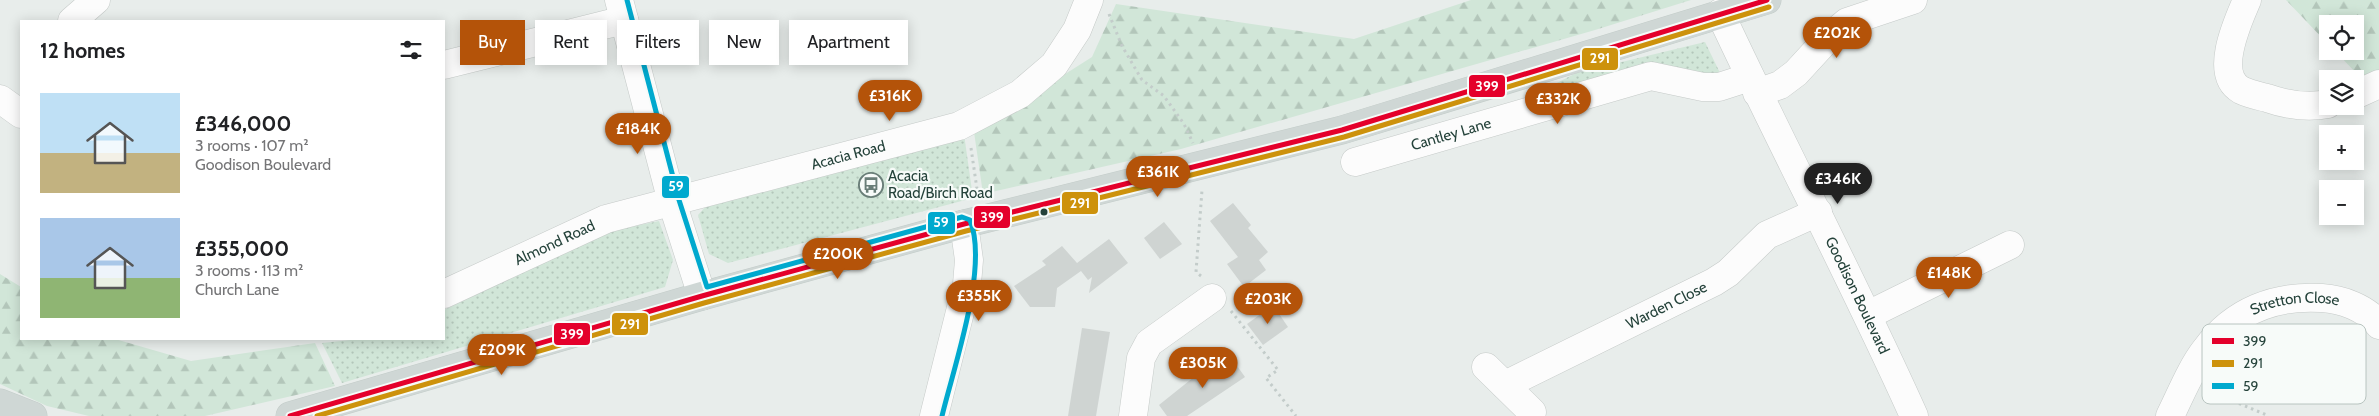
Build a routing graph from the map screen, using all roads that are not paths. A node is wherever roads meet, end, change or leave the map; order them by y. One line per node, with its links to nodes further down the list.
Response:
1 (96, 0): 8 (street)
2 (1767, 0): 7 (main road)
3 (1913, 0): 11 (street, Cantley Lane)
4 (2247, 0): 13 (street)
5 (1099, 5): 15 (street, Acacia Road)
6 (622, 10): 9 (street); 15 (street)
7 (1720, 13): 11 (street, Goodison Boulevard); 17 (main road)
8 (73, 20)
9 (445, 65)
10 (2379, 84): 12 (street)
11 (1754, 85): 14 (street, Cantley Lane); 16 (street, Goodison Boulevard)
12 (2364, 91)
13 (2319, 106)
14 (1355, 162)
15 (672, 202): 19 (street, Almond Road); 20 (street)
16 (1818, 212): 22 (street, Goodison Boulevard); 27 (street, Warden Close)
17 (973, 222): 20 (main road); 32 (street)
18 (2010, 245): 22 (street)
19 (445, 294)
20 (702, 296): 31 (main road)
21 (1216, 296): 33 (street)
22 (1868, 315): 34 (street, Goodison Boulevard)
23 (2231, 324): 24 (street, Stretton Close)
24 (2379, 325)
25 (2202, 356): 35 (street, Stretton Close)
26 (1486, 367): 27 (street)
27 (1505, 385): 29 (street)
28 (0, 402): 30 (main road)
29 (1532, 412)
30 (33, 416)
31 (290, 416)
32 (934, 416)
33 (1133, 416)
34 (1914, 416)
35 (2170, 416)

